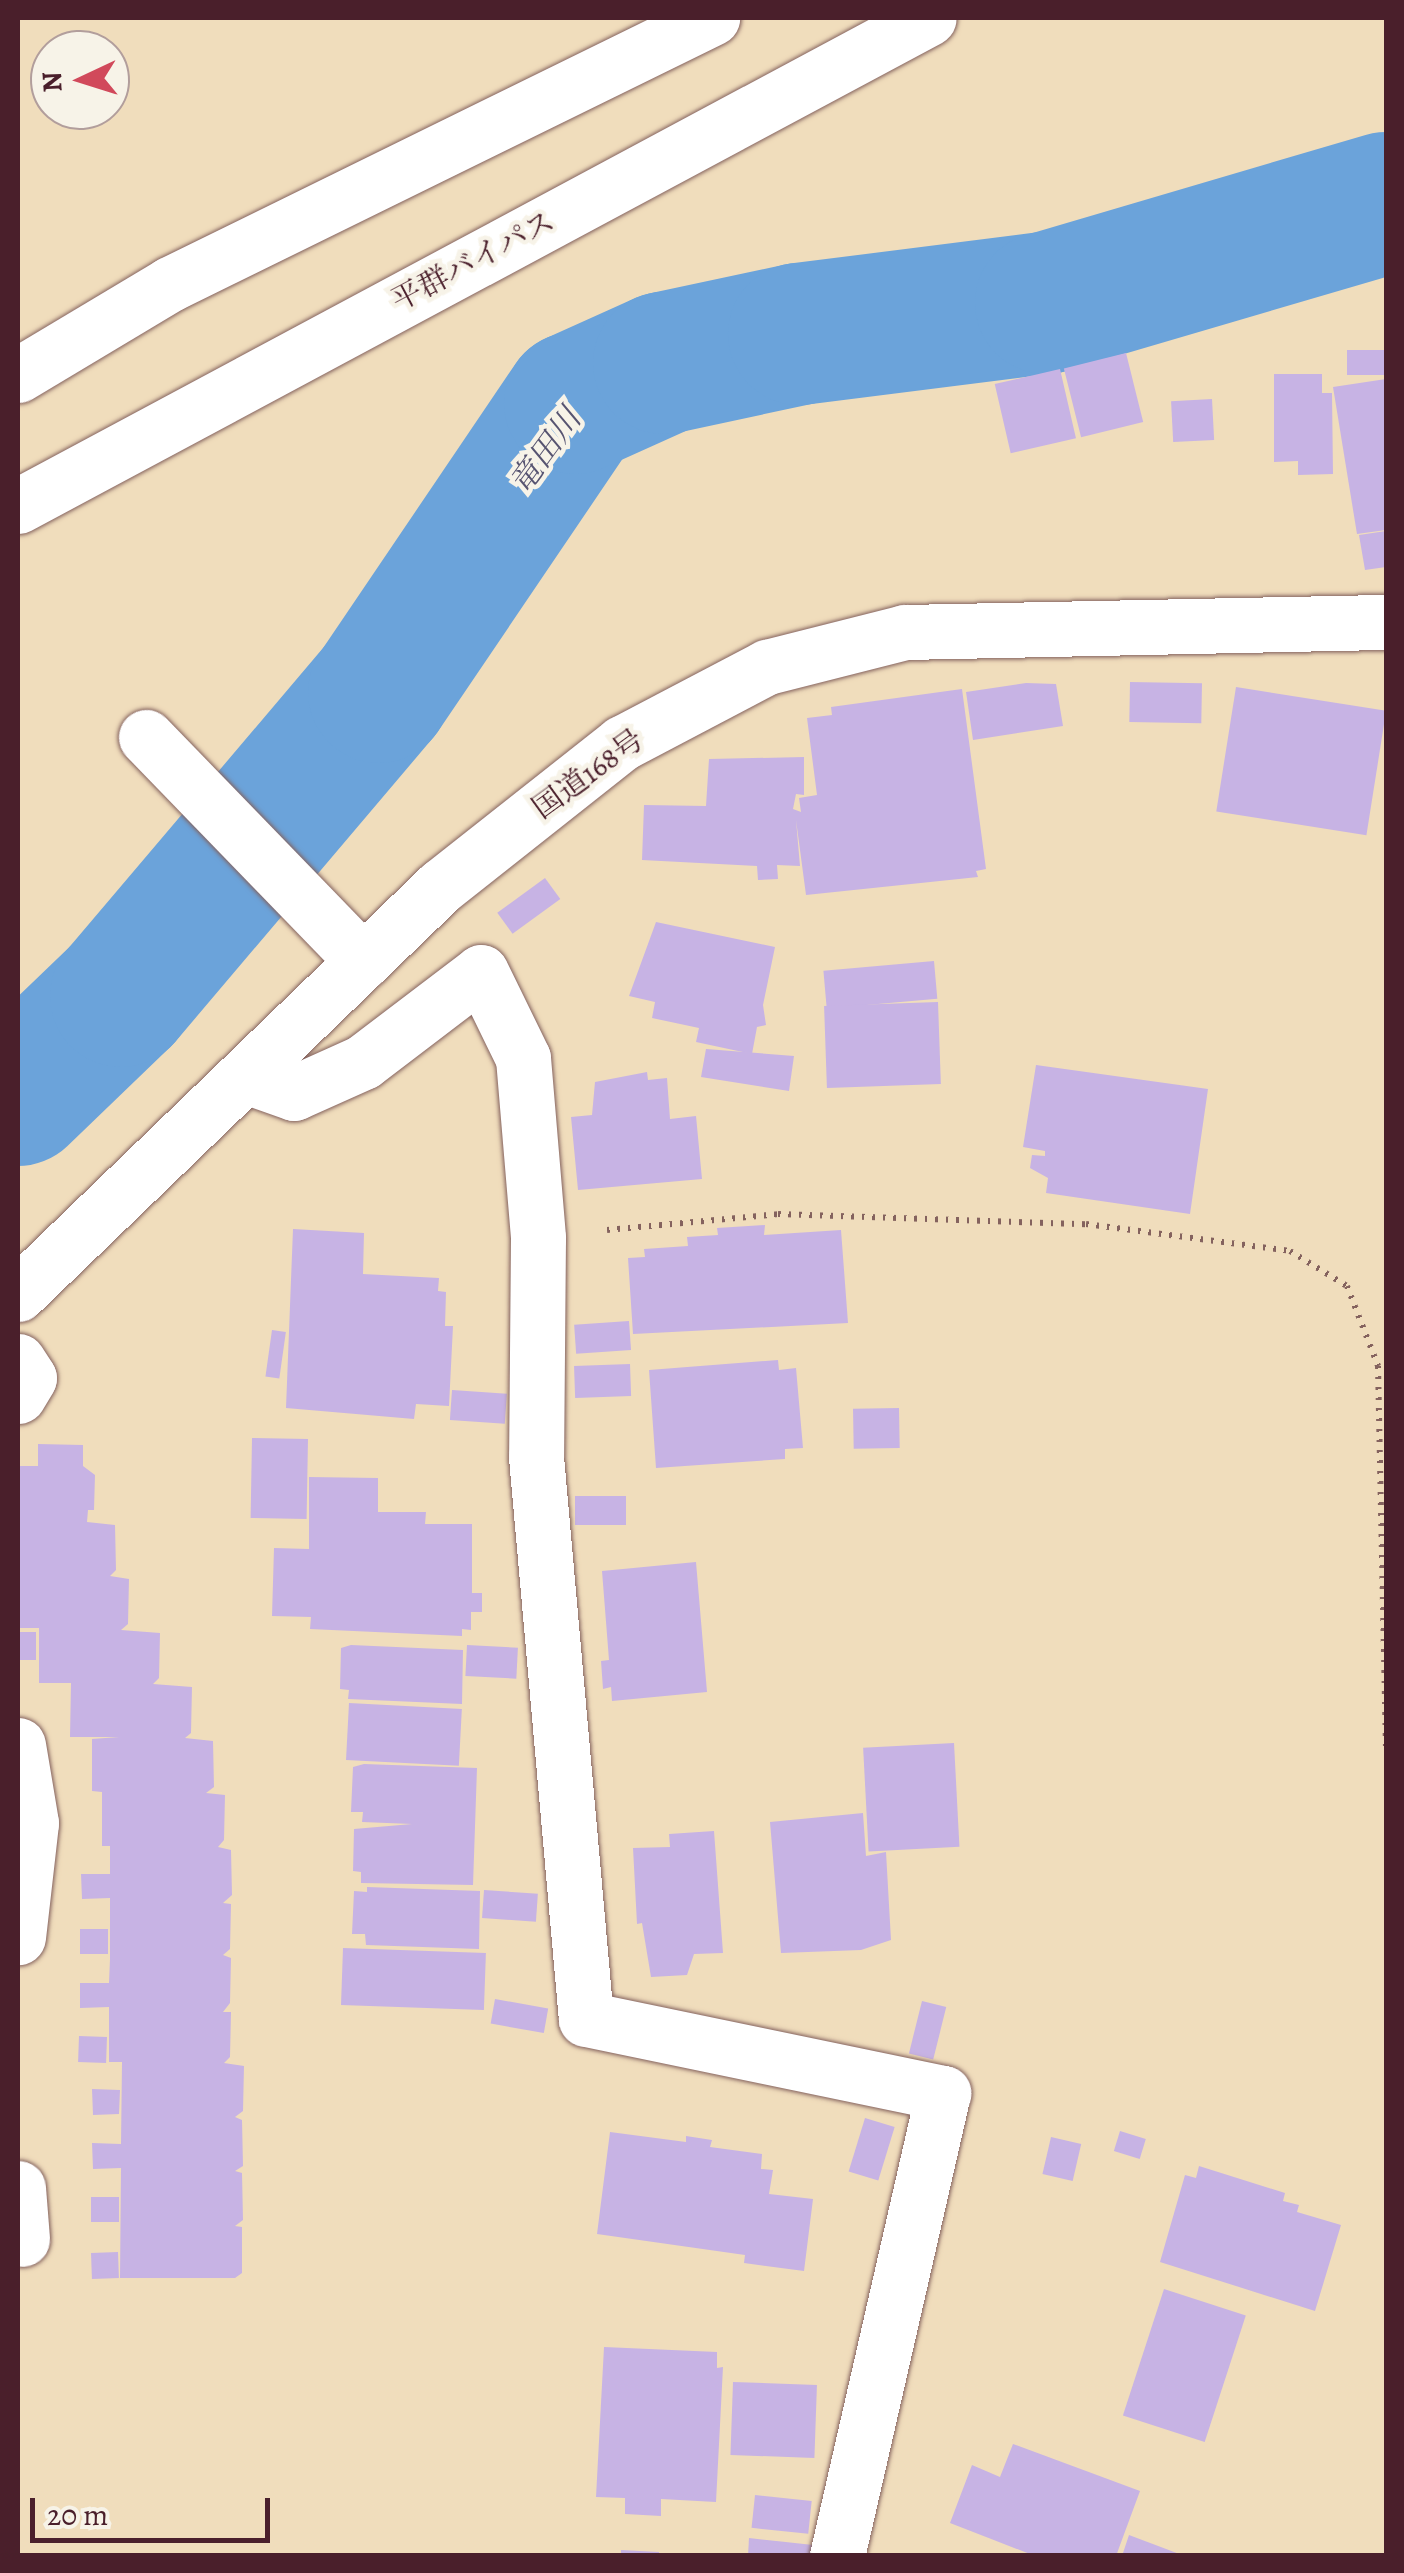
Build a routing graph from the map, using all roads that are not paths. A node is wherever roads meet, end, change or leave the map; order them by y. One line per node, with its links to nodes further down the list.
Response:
1 (712, 18): 3 (main road)
2 (930, 18): 4 (main road, 平群バイパス)
3 (18, 375)
4 (18, 506)
5 (1386, 622): 7 (main road, 国道168号)
6 (146, 736): 7 (main road)
7 (364, 961): 8 (main road, 国道168号)
8 (246, 1076): 9 (main road, 国道168号); 14 (main road)
9 (18, 1294)
10 (18, 1361): 11 (main road)
11 (18, 1396)
12 (18, 1745): 13 (main road)
13 (18, 1937)
14 (837, 2556)

